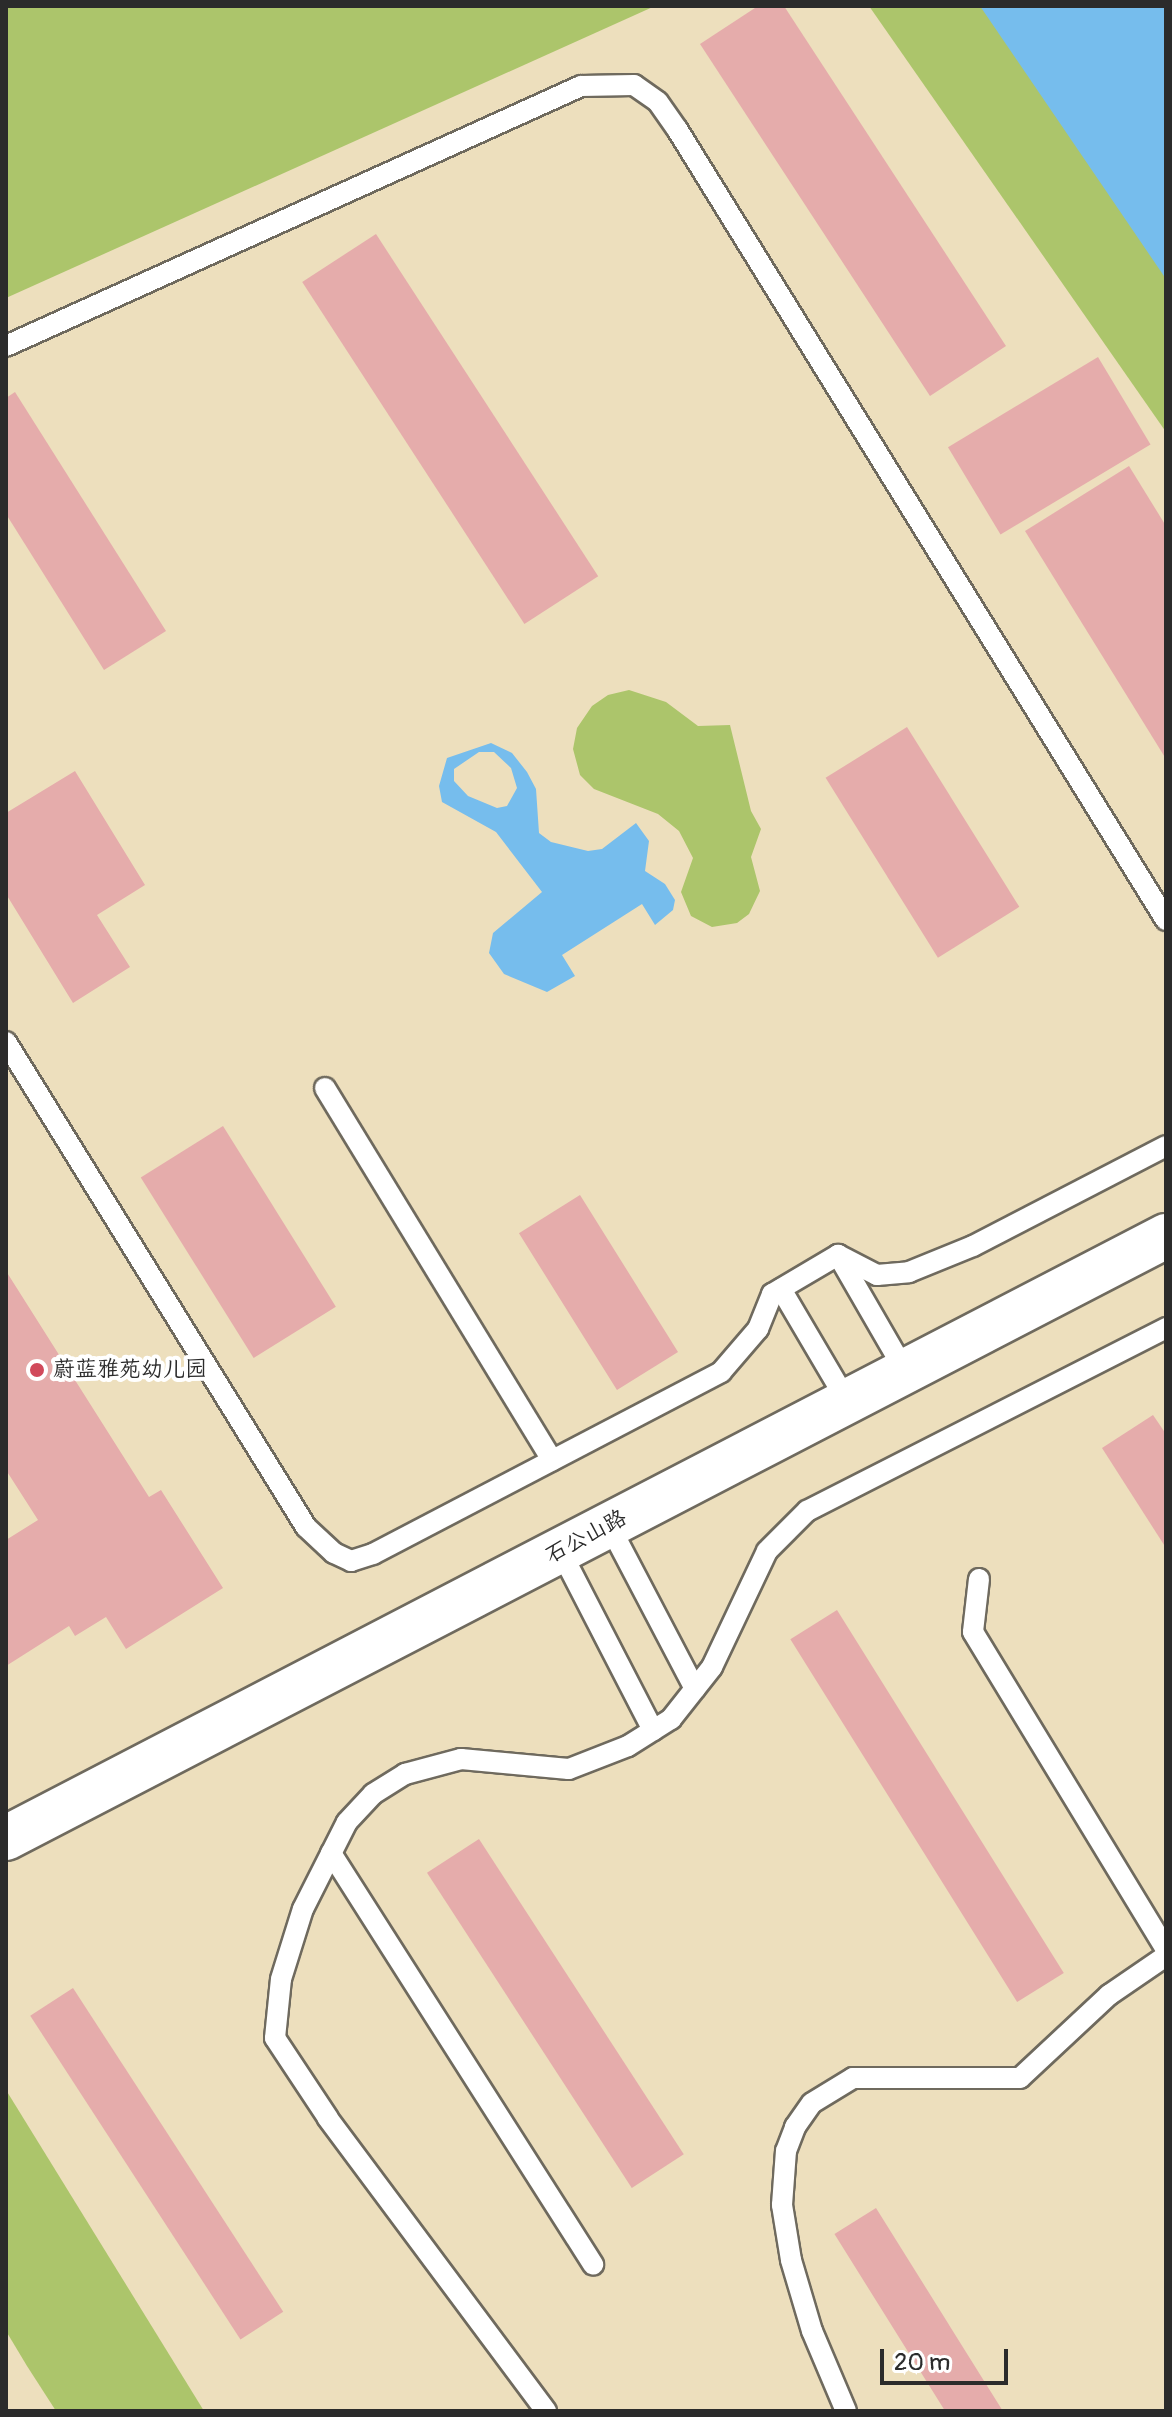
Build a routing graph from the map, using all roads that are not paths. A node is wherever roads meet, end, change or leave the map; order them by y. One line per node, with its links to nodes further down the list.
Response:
1 (6, 346): 2 (lane)
2 (1166, 920)
3 (6, 1042): 12 (lane)
4 (325, 1088): 12 (lane)
5 (1166, 1146): 7 (lane)
6 (1166, 1236): 10 (street, 石公山路)
7 (838, 1255): 8 (lane); 10 (lane)
8 (781, 1289): 11 (lane); 12 (lane)
9 (1166, 1328): 16 (lane)
10 (905, 1371): 11 (street, 石公山路)
11 (847, 1401): 13 (street, 石公山路)
12 (552, 1460)
13 (609, 1525): 14 (street, 石公山路); 16 (lane)
14 (560, 1550): 17 (lane); 18 (street, 石公山路)
15 (979, 1579): 20 (lane)
16 (695, 1689): 17 (lane)
17 (653, 1730): 19 (lane)
18 (6, 1838)
19 (331, 1853): 22 (lane); 23 (lane)
20 (1166, 1950)
21 (1166, 1956): 24 (lane)
22 (593, 2265)
23 (546, 2411)
24 (846, 2411)

